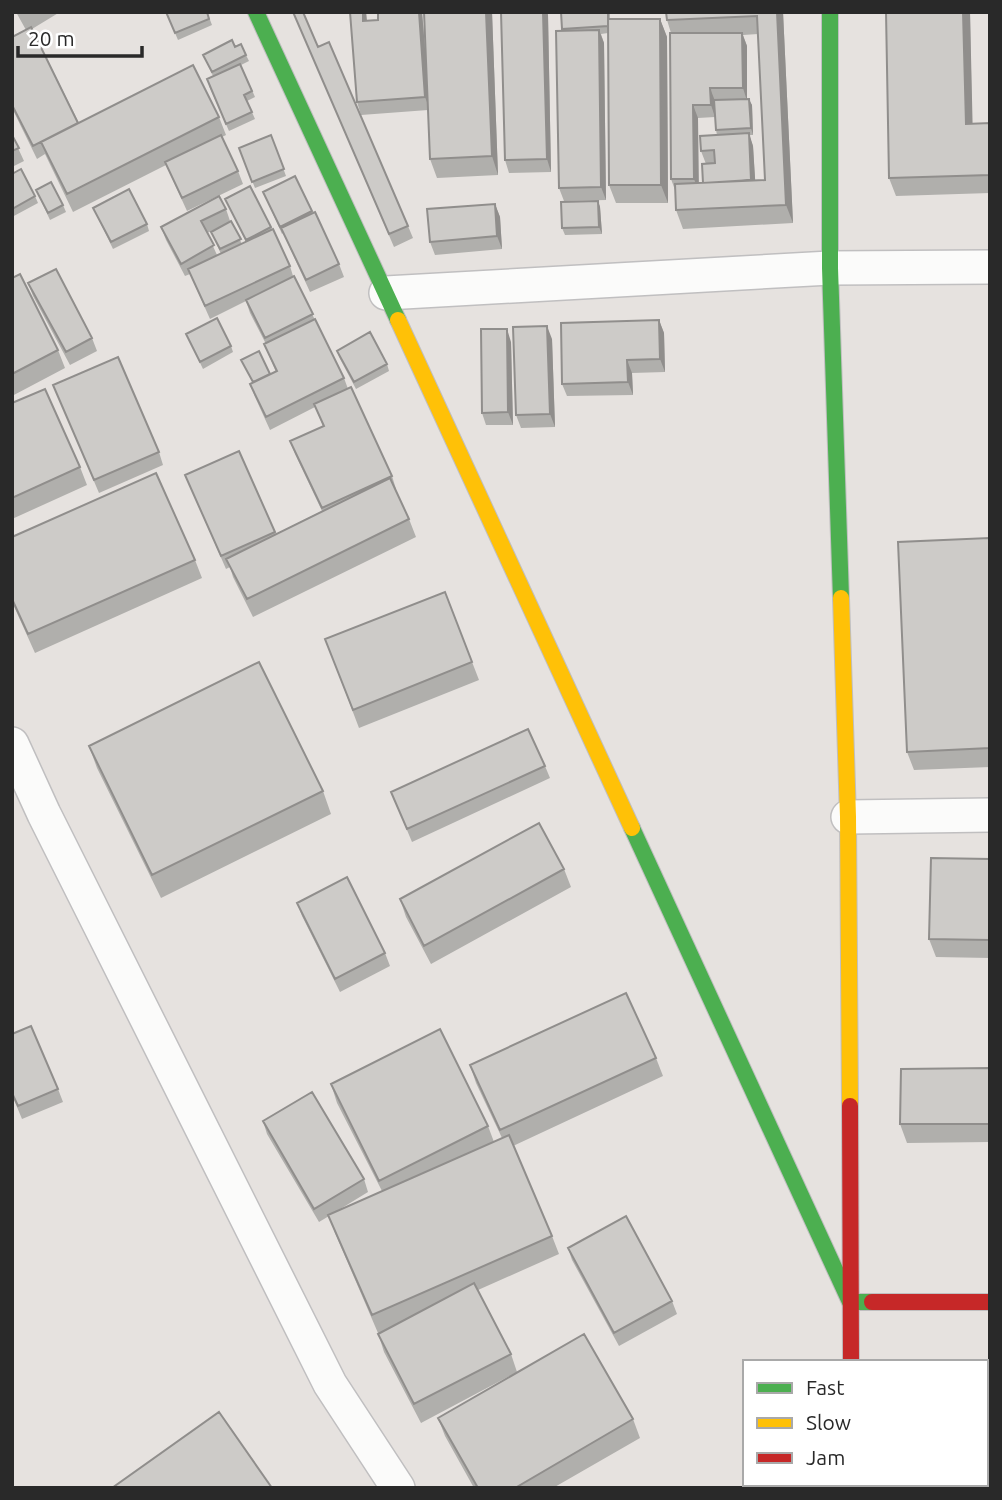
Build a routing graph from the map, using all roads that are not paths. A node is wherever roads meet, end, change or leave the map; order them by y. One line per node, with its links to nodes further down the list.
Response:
1 (256, 12): 5 (street)
2 (830, 12): 4 (street)
3 (990, 267): 4 (street)
4 (830, 268): 5 (street); 8 (street)
5 (386, 293): 9 (street)
6 (12, 744): 12 (street)
7 (990, 815): 8 (street)
8 (848, 817): 9 (street)
9 (850, 1302): 10 (street); 11 (street)
10 (990, 1302)
11 (850, 1360)
12 (398, 1488)

